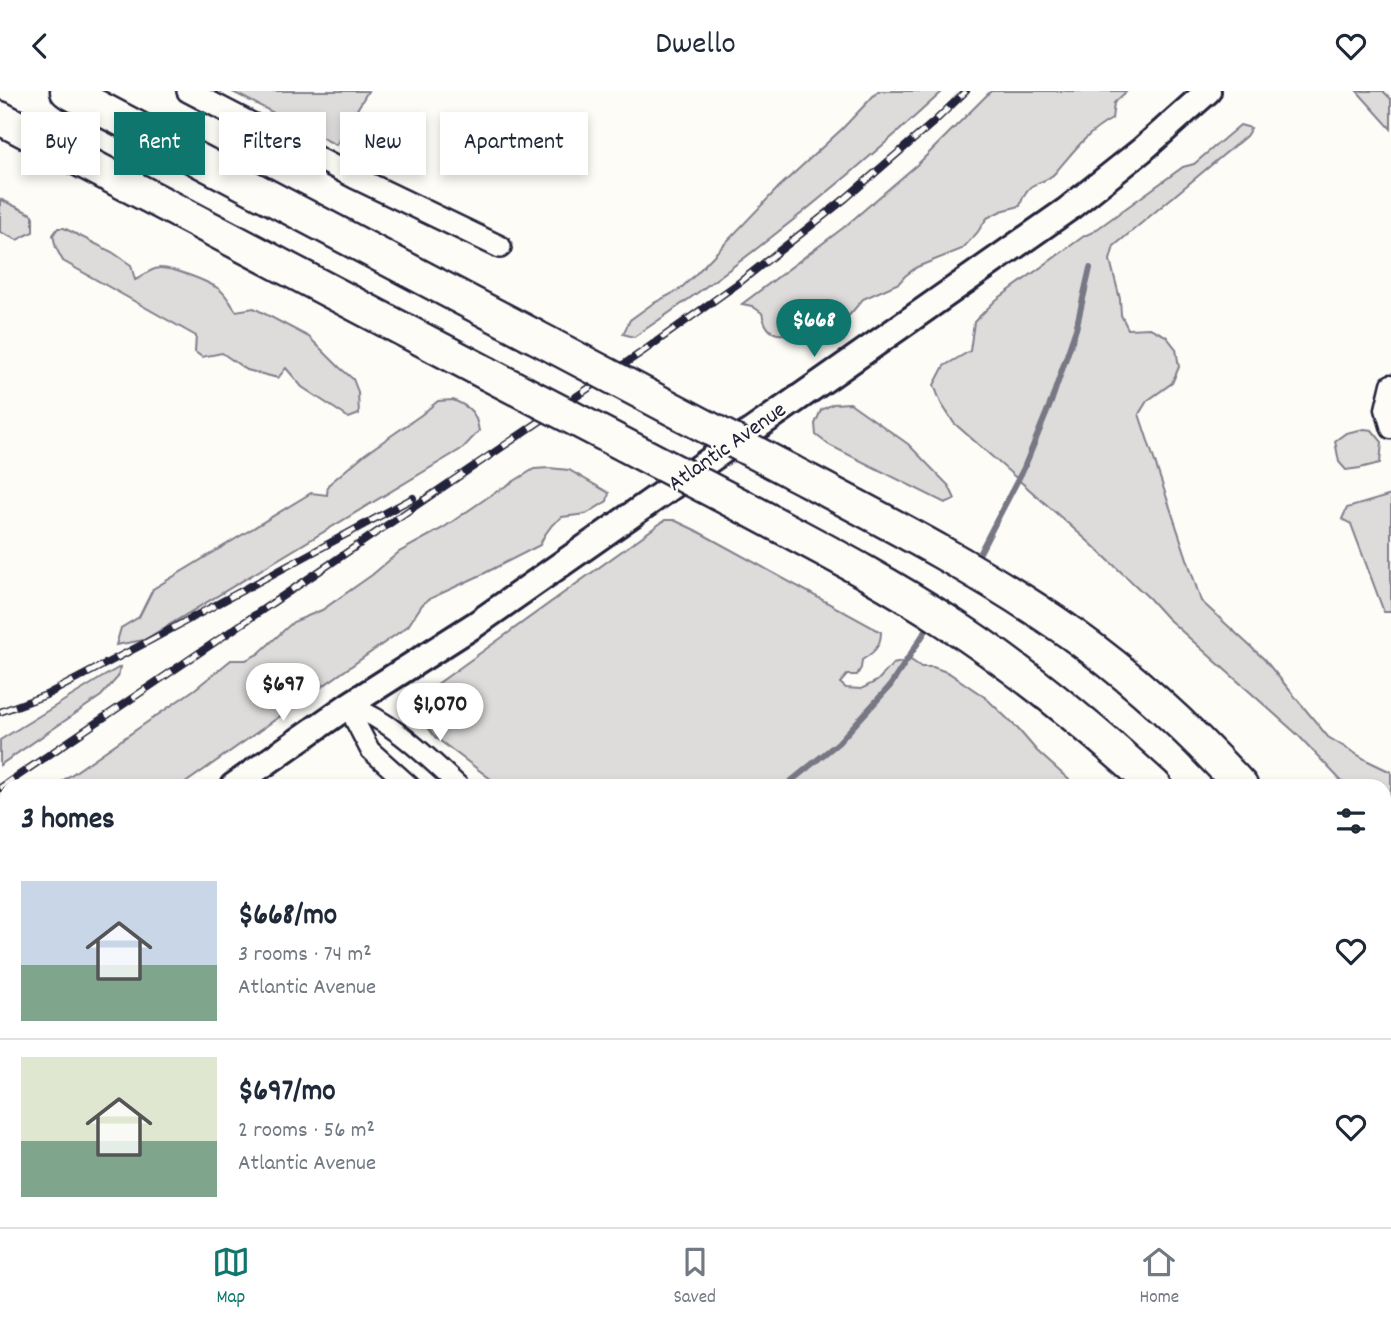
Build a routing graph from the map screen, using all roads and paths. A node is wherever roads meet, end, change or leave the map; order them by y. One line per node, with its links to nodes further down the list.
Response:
1 (67, 91): 13 (highway, bridge)
2 (188, 91): 5 (street)
3 (1208, 91): 8 (main road, Atlantic Avenue)
4 (0, 118): 12 (highway, bridge)
5 (500, 247)
6 (1391, 384): 7 (street)
7 (1391, 429)
8 (349, 705): 9 (main road, Atlantic Avenue); 10 (street); 11 (street)
9 (243, 779)
10 (402, 779)
11 (451, 779)
12 (1147, 779)
13 (1234, 779)

